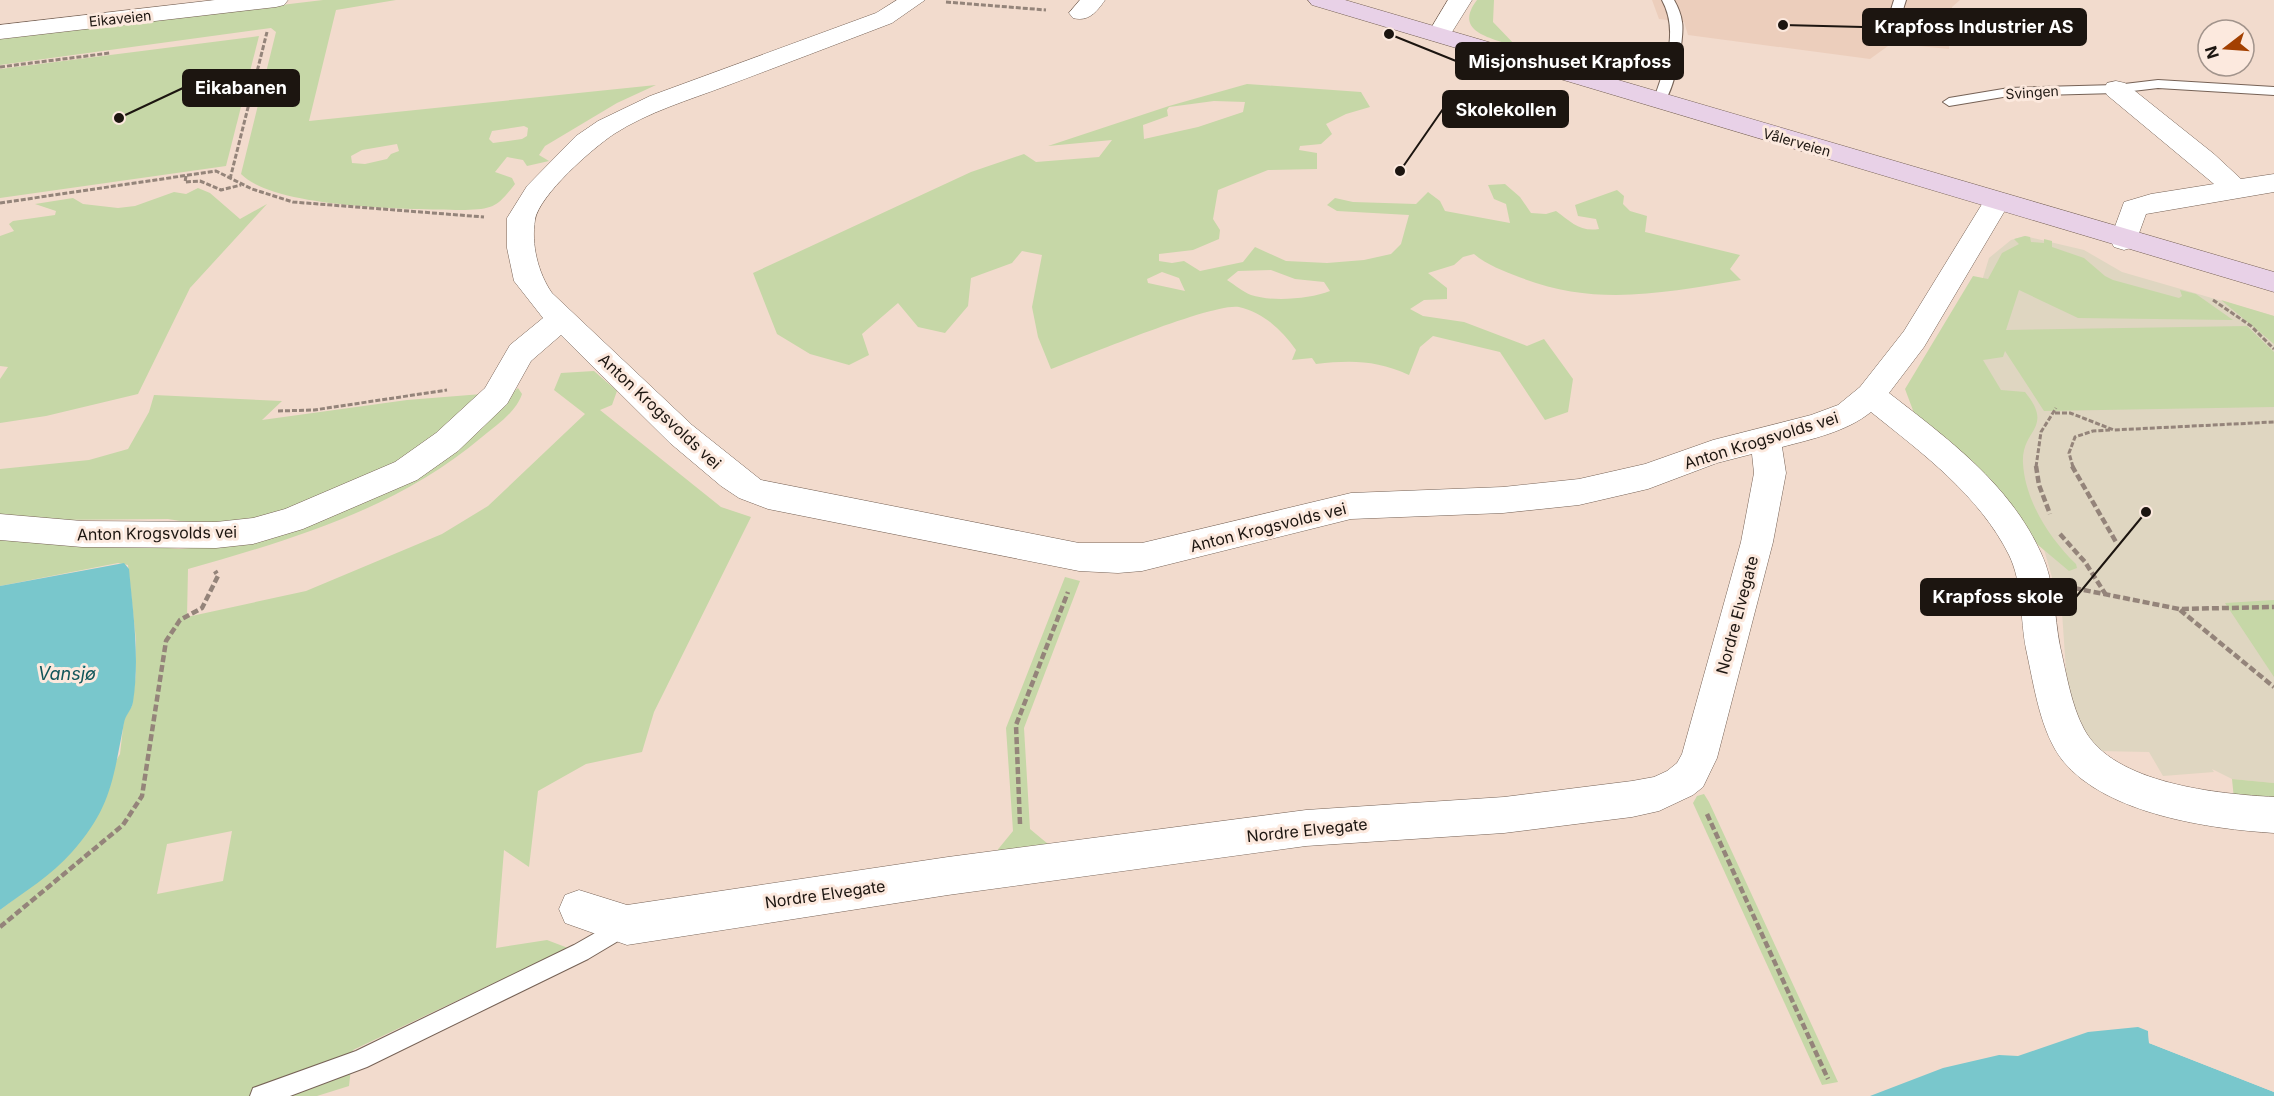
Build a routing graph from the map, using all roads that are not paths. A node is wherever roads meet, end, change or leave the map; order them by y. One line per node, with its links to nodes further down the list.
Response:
1 (276, 0): 8 (street, Eikaveien)
2 (1320, 0): 9 (street, Vålerveien)
3 (1460, 0): 9 (street)
4 (1668, 0): 12 (lane)
5 (1900, 0): 7 (lane)
6 (927, 1): 19 (street, Anton Krogsvolds vei)
7 (1896, 13)
8 (0, 32)
9 (1439, 35): 12 (street, Vålerveien)
10 (2116, 89): 11 (lane, Svingen); 13 (lane, Svingen); 15 (street)
11 (2274, 91)
12 (1659, 102): 16 (street, Vålerveien)
13 (1949, 102)
14 (2274, 183): 15 (street)
15 (2234, 188): 17 (street)
16 (1997, 202): 17 (street, Vålerveien); 20 (street, Anton Krogsvolds vei)
17 (2124, 240): 18 (street, Vålerveien)
18 (2274, 282)
19 (561, 319): 21 (street, Anton Krogsvolds vei); 22 (street, Anton Krogsvolds vei)
20 (1871, 395): 21 (street, Anton Krogsvolds vei); 23 (street)
21 (1765, 440): 25 (street, Nordre Elvegate)
22 (0, 527)
23 (2274, 815)
24 (579, 909): 25 (street, Nordre Elvegate)
25 (627, 925): 26 (lane)
26 (261, 1096)

